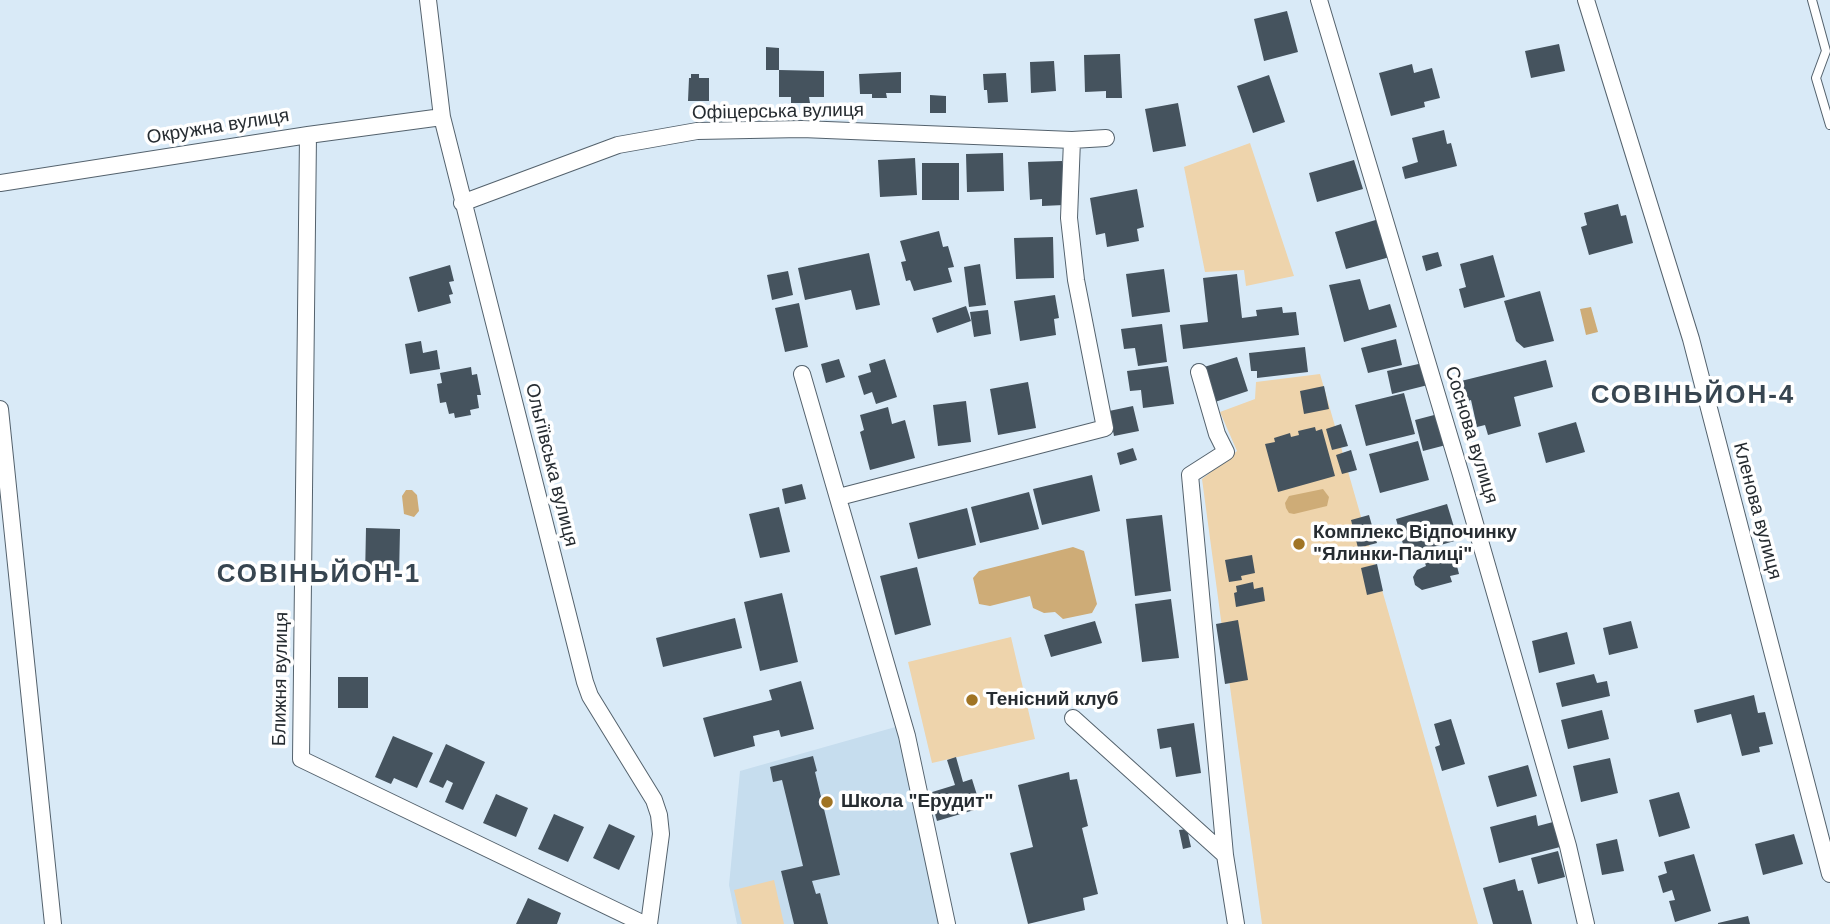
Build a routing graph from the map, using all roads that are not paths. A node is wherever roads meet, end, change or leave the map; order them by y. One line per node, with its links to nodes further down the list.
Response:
1 (428, 0): 5 (street, Ольгіївська вулиця)
2 (1319, 0): 23 (street, Соснова вулиця)
3 (1586, 0): 18 (street, Кленова вулиця)
4 (1812, 0): 6 (lane)
5 (442, 117): 7 (street, Окружна вулиця); 11 (street, Ольгіївська вулиця)
6 (1830, 124)
7 (308, 135): 10 (street, Окружна вулиця); 20 (street, Ближня вулиця)
8 (1106, 138): 9 (street, Офіцерська вулиця)
9 (1072, 140): 11 (street, Офіцерська вулиця); 15 (street)
10 (0, 183)
11 (462, 203): 20 (street, Ольгіївська вулиця)
12 (1199, 372): 17 (street)
13 (803, 374): 15 (street)
14 (0, 409): 19 (street)
15 (839, 497): 21 (street)
16 (1073, 718): 17 (street)
17 (1225, 855): 22 (street)
18 (1830, 874)
19 (53, 924)
20 (647, 924)
21 (947, 924)
22 (1236, 924)
23 (1586, 924)

